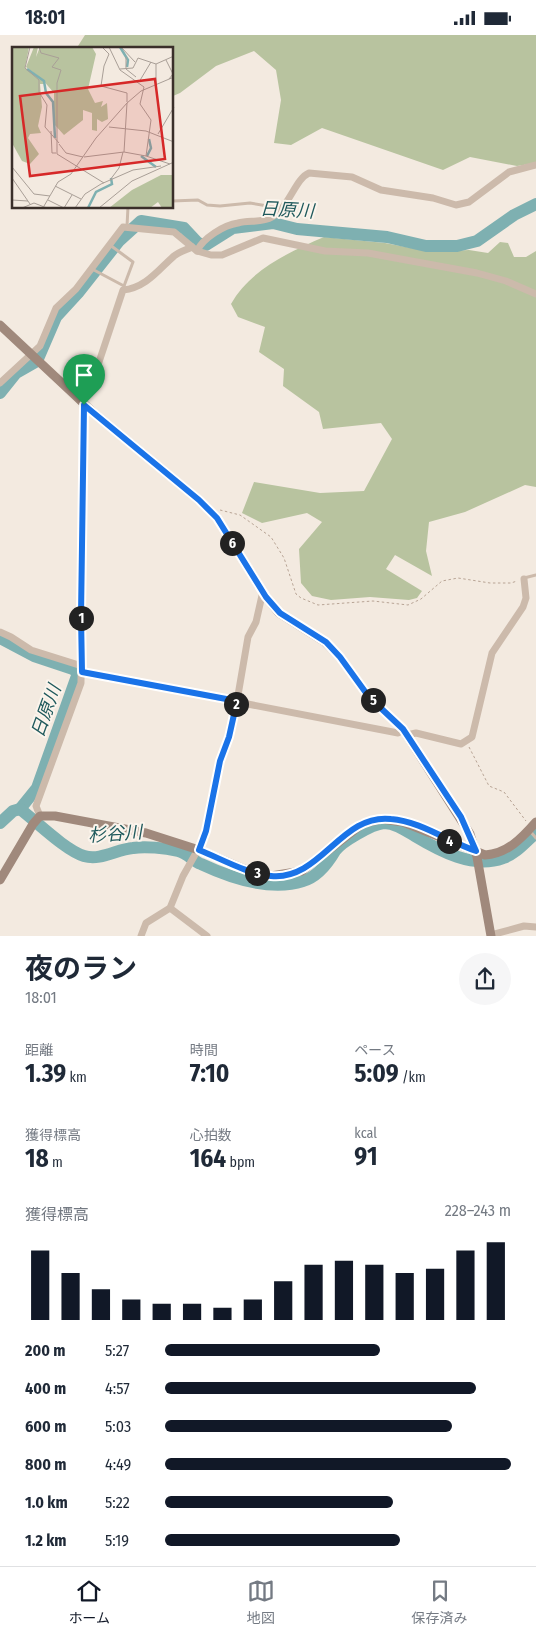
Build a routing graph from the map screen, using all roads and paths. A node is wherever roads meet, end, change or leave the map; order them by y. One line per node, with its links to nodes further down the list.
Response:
1 (536, 165): 3 (street)
2 (174, 201): 3 (lane)
3 (281, 208): 7 (street)
4 (128, 209): 5 (lane)
5 (131, 226): 6 (street); 7 (street)
6 (113, 246): 8 (street); 9 (lane)
7 (198, 246): 9 (street); 10 (street)
8 (93, 269): 9 (lane); 12 (street)
9 (124, 288): 14 (street)
10 (536, 294)
11 (0, 325): 12 (main road)
12 (35, 359): 13 (street); 14 (main road)
13 (0, 383)
14 (82, 403): 18 (main road); 20 (street)
15 (218, 509): 17 (path)
16 (536, 575): 17 (lane)
17 (524, 579): 23 (street)
18 (262, 591): 21 (street); 22 (main road)
19 (0, 632): 20 (street)
20 (82, 669): 21 (street); 24 (street)
21 (237, 701): 22 (street); 26 (street)
22 (405, 732): 23 (street); 27 (main road)
23 (467, 742): 25 (path)
24 (37, 820): 26 (main road); 28 (main road)
25 (533, 831): 27 (main road)
26 (198, 852): 27 (main road); 29 (street)
27 (477, 854): 31 (main road)
28 (0, 880)
29 (170, 908): 32 (street); 33 (street)
30 (536, 927): 31 (street)
31 (491, 935)
32 (141, 936)
33 (207, 936)

